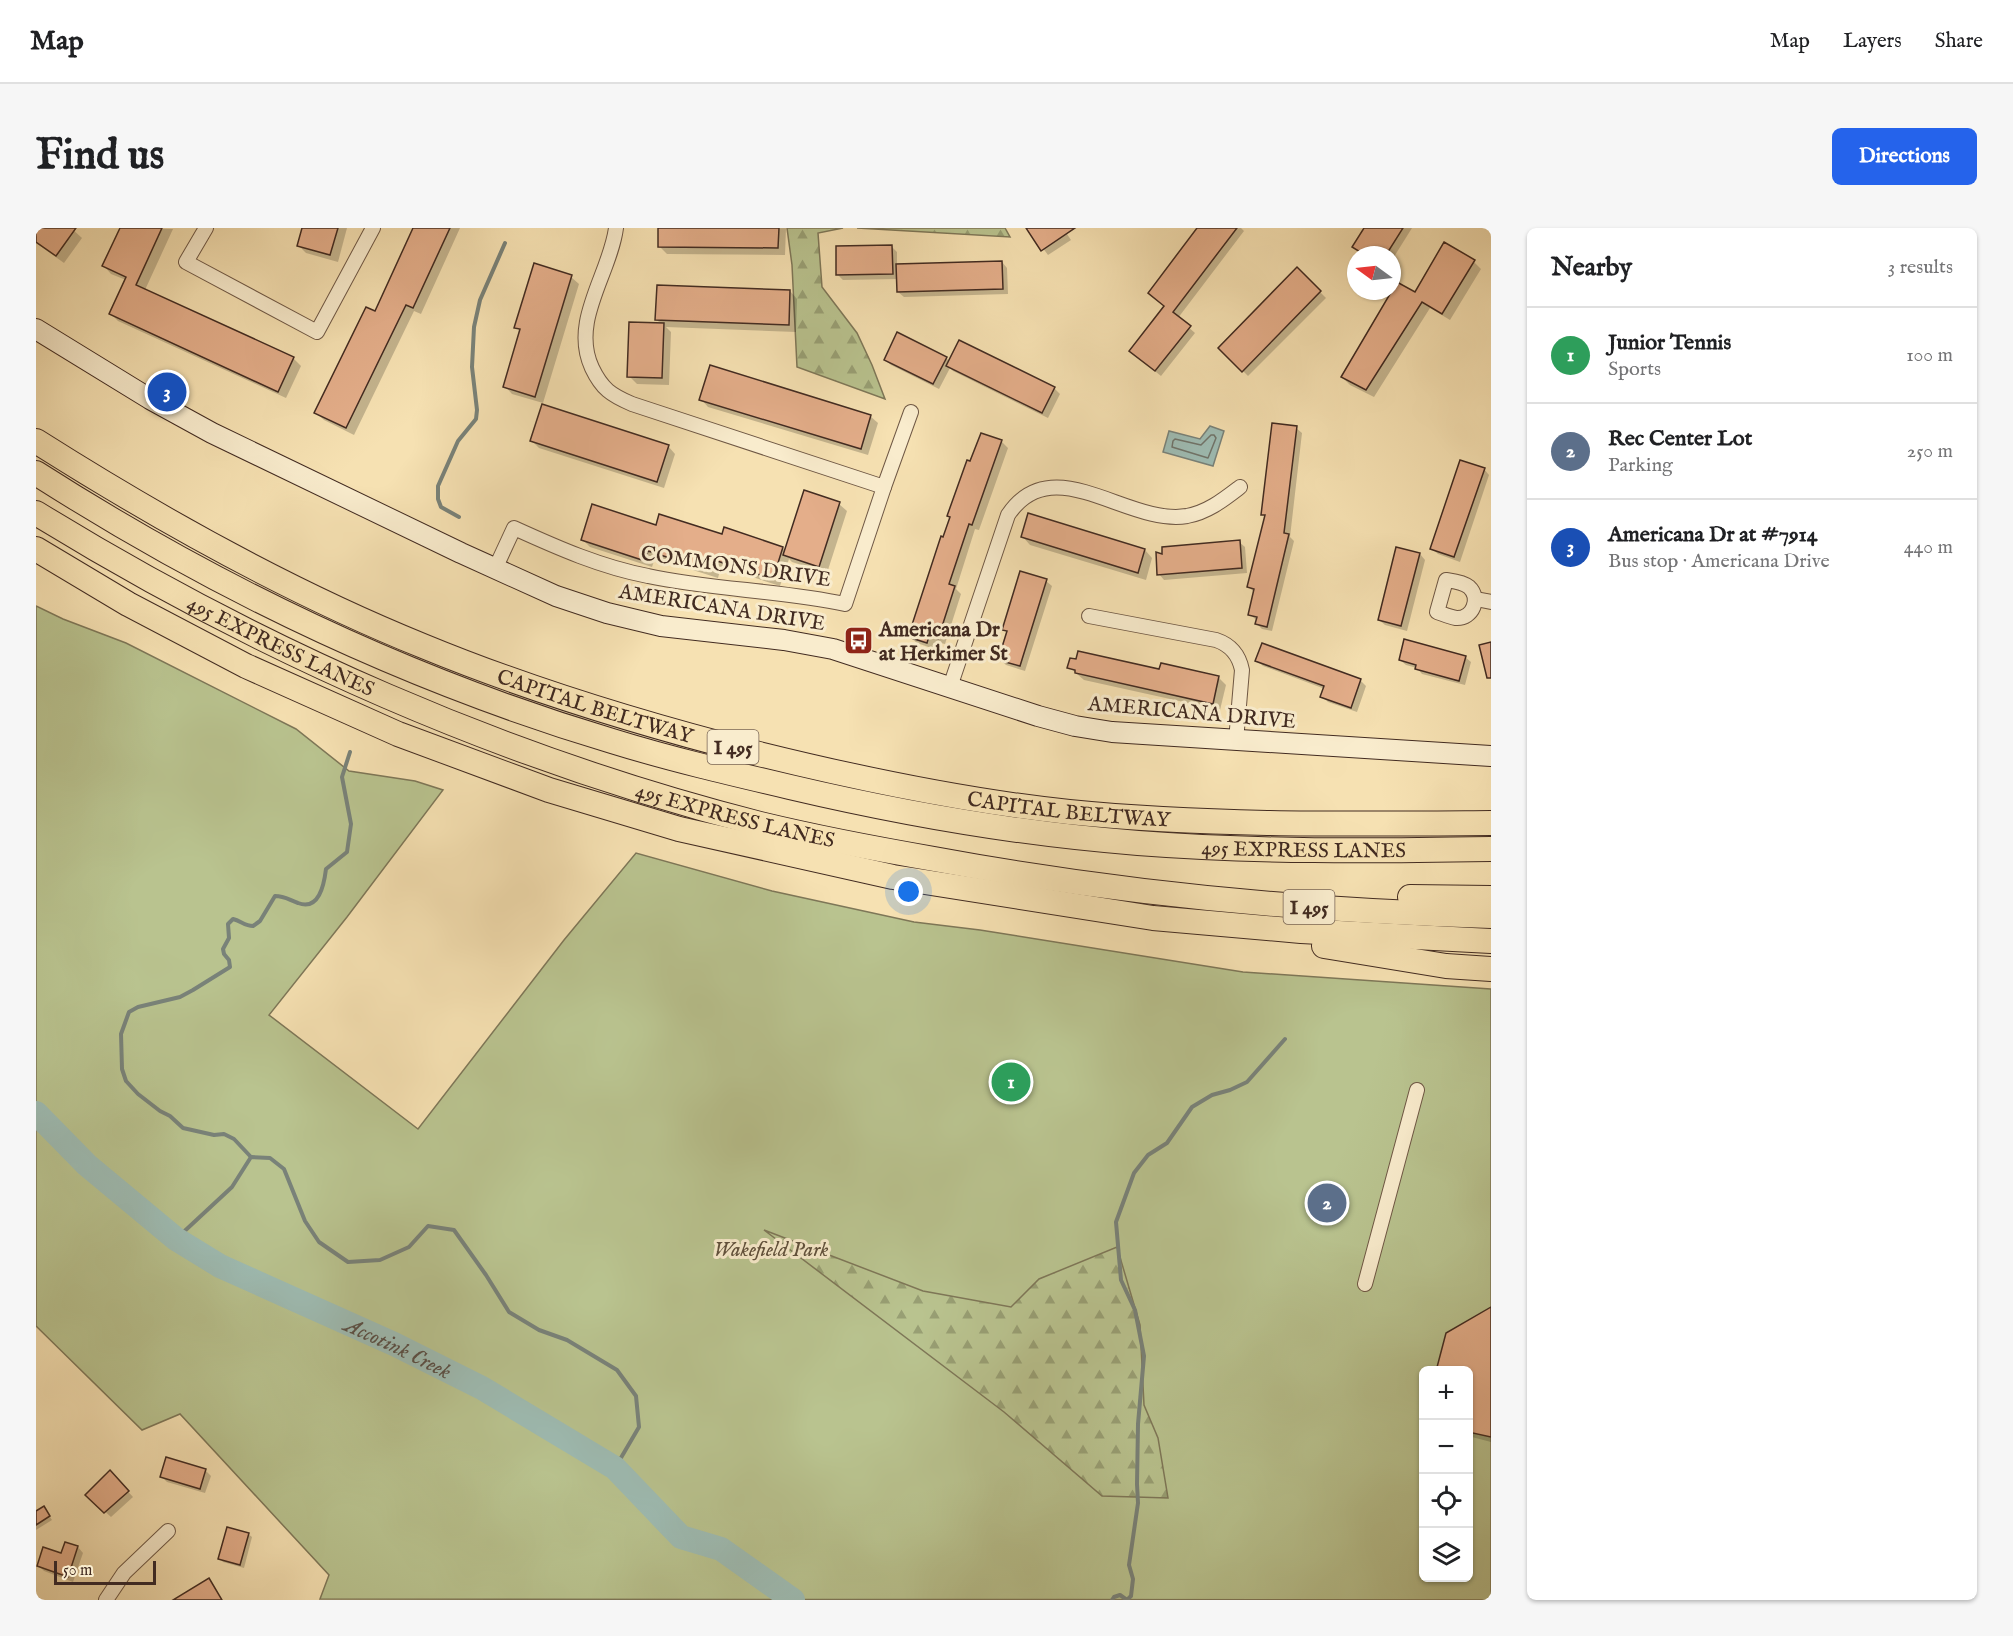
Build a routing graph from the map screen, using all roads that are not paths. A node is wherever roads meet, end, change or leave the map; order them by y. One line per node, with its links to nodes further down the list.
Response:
1 (206, 228): 2 (street)
2 (374, 228)
3 (616, 228): 8 (street)
4 (36, 329): 12 (street, AMERICANA DRIVE)
5 (911, 412): 8 (street, COMMONS DRIVE)
6 (36, 441): 19 (highway, CAPITAL BELTWAY / I 495)
7 (36, 473): 20 (highway, 495 EXPRESS LANES / I 495)
8 (884, 487): 12 (street, COMMONS DRIVE)
9 (1240, 488): 16 (street)
10 (36, 513): 23 (highway, 495 EXPRESS LANES / I 495)
11 (36, 549): 26 (highway, I 495)
12 (495, 569): 16 (street, AMERICANA DRIVE)
13 (1476, 599): 14 (street)
14 (1491, 602)
15 (1089, 616): 17 (street)
16 (950, 687): 17 (street, AMERICANA DRIVE)
17 (1236, 741): 18 (street, AMERICANA DRIVE)
18 (1491, 756)
19 (1491, 823)
20 (1136, 843): 21 (highway, 495 EXPRESS LANES / I 495); 22 (highway)
21 (1491, 849)
22 (1491, 865)
23 (1128, 891): 24 (highway); 25 (highway, 495 EXPRESS LANES / I 495)
24 (1491, 898)
25 (1491, 916)
26 (1153, 918): 27 (highway, I 495); 28 (highway)
27 (1491, 940)
28 (1491, 969)
29 (1417, 1090): 30 (street)
30 (1365, 1284)
31 (168, 1531): 32 (street)
32 (106, 1600)

